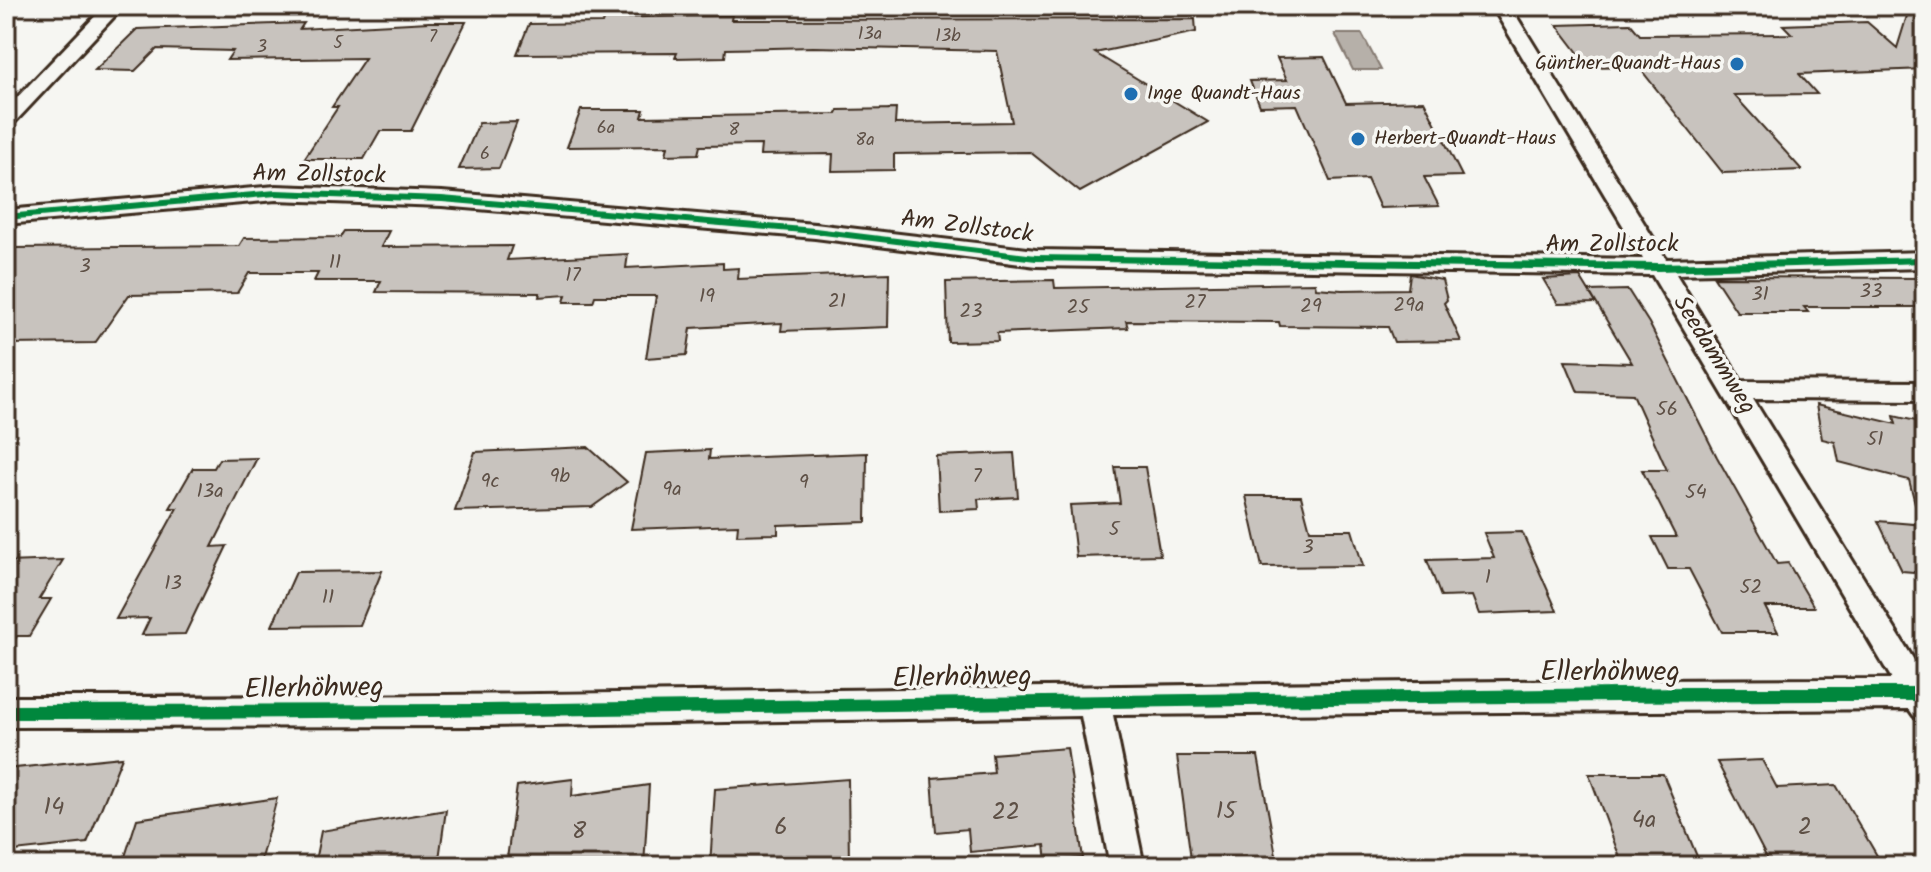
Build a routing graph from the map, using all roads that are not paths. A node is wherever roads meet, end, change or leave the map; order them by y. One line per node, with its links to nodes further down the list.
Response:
1 (115, 6): 3 (street)
2 (1501, 6): 6 (street, Seedammweg)
3 (6, 120)
4 (6, 217): 6 (street, Am Zollstock)
5 (1925, 260): 6 (street, Am Zollstock)
6 (1659, 267): 7 (street, Seedammweg)
7 (1736, 390): 8 (street); 9 (street, Seedammweg)
8 (1925, 391)
9 (1923, 698): 10 (street, Ellerhöhweg)
10 (1094, 700): 11 (street, Ellerhöhweg); 12 (street)
11 (6, 712)
12 (1127, 866)

